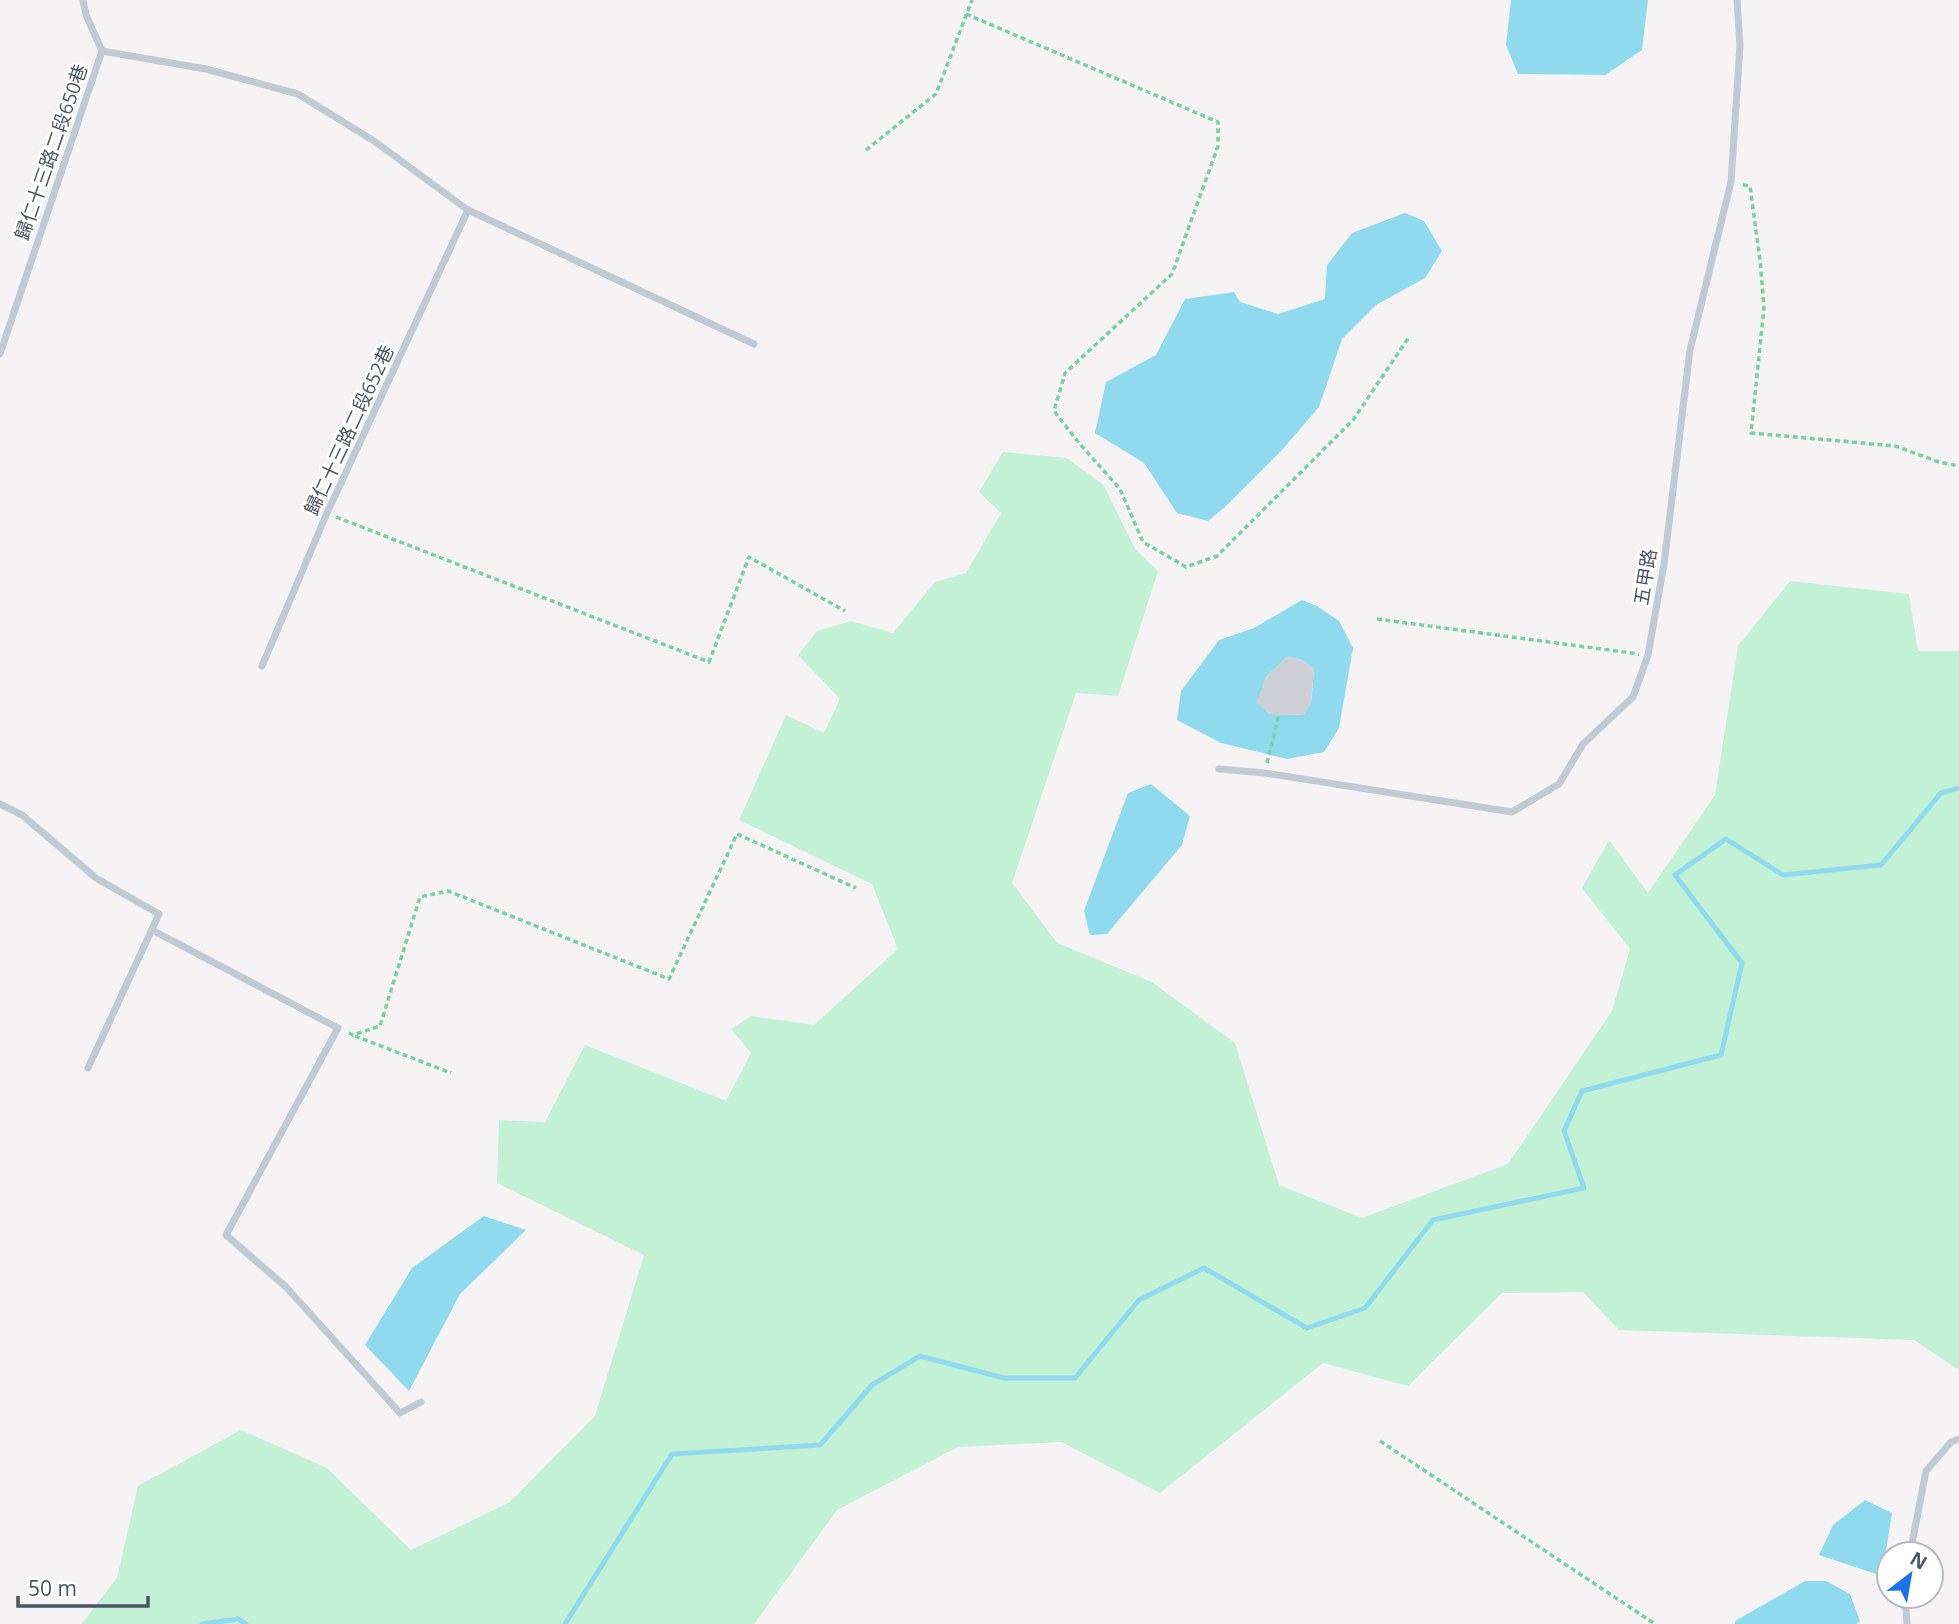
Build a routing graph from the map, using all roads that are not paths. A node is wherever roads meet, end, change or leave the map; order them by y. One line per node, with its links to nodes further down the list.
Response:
1 (83, 0): 3 (lane, 歸仁十三路二段650巷)
2 (1737, 0): 8 (lane, 五甲路)
3 (102, 51): 4 (lane); 6 (lane, 歸仁十三路二段650巷)
4 (468, 209): 5 (lane); 7 (lane, 歸仁十三路二段652巷)
5 (754, 345)
6 (0, 354)
7 (262, 666)
8 (1219, 769)
9 (0, 804): 10 (lane)
10 (152, 930): 11 (lane); 12 (lane)
11 (88, 1068)
12 (421, 1402)
13 (1959, 1439): 14 (lane)
14 (1913, 1540)

